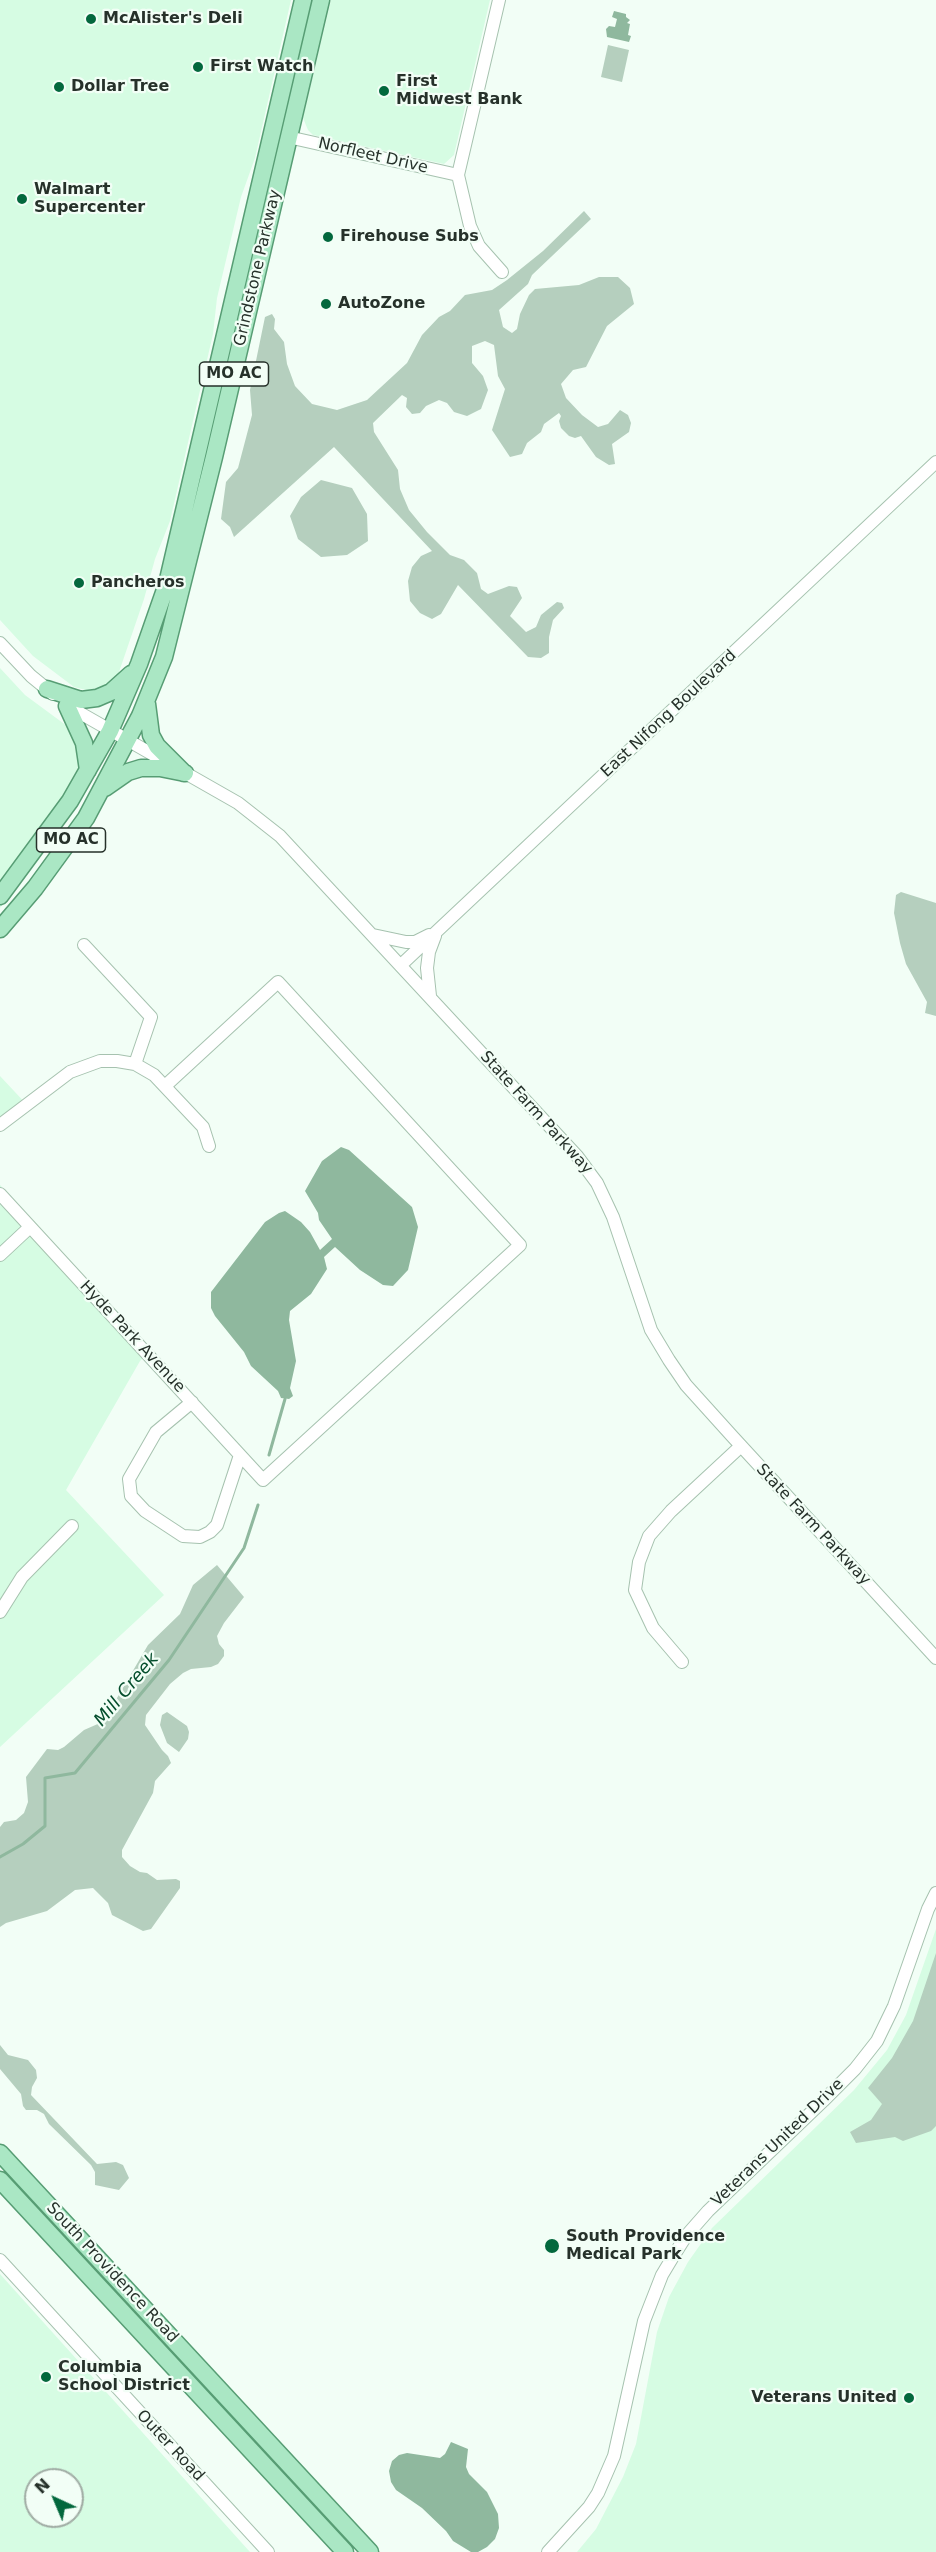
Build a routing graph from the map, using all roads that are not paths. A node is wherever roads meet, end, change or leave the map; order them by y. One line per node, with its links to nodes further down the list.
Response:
1 (303, 0): 9 (main road, Grindstone Parkway / MO AC)
2 (321, 0): 4 (main road, Grindstone Parkway / MO AC)
3 (499, 0): 5 (street)
4 (288, 136): 5 (street, Norfleet Drive); 11 (main road, Grindstone Parkway / MO AC)
5 (458, 175): 6 (street)
6 (502, 272)
7 (936, 462): 20 (street, East Nifong Boulevard)
8 (0, 643): 10 (street, State Farm Parkway)
9 (139, 664): 10 (main road); 13 (main road, Grindstone Parkway / MO AC)
10 (47, 689): 12 (street, State Farm Parkway)
11 (147, 703): 14 (main road, Grindstone Parkway / MO AC); 16 (main road)
12 (67, 706): 13 (street, State Farm Parkway); 15 (main road)
13 (110, 731): 14 (street, State Farm Parkway); 15 (main road, MO AC)
14 (127, 741): 16 (street, State Farm Parkway); 17 (main road, MO AC)
15 (88, 770): 18 (main road, MO AC)
16 (185, 773): 17 (main road); 21 (street, State Farm Parkway)
17 (99, 793): 19 (main road, MO AC)
18 (0, 896)
19 (0, 929)
20 (438, 931): 21 (street); 23 (street, East Nifong Boulevard); 24 (street)
21 (373, 935): 23 (street, State Farm Parkway)
22 (84, 945): 25 (street)
23 (401, 965): 24 (street, State Farm Parkway)
24 (430, 996): 33 (street, State Farm Parkway)
25 (135, 1064): 26 (street); 27 (street)
26 (165, 1086): 28 (street); 34 (street, Hyde Park Avenue)
27 (0, 1125)
28 (209, 1146)
29 (0, 1194): 30 (street, Hyde Park Avenue)
30 (30, 1227): 31 (street); 32 (street, Hyde Park Avenue)
31 (0, 1255)
32 (192, 1402): 34 (street, Hyde Park Avenue); 34 (street)
33 (741, 1446): 37 (street, State Farm Parkway); 38 (street)
34 (240, 1455)
35 (72, 1526): 36 (street)
36 (0, 1612)
37 (936, 1658)
38 (682, 1662)
39 (936, 1893): 46 (street, Veterans United Drive)
40 (0, 2153): 45 (main road, South Providence Road)
41 (0, 2180): 44 (main road, South Providence Road)
42 (0, 2260): 43 (street, Outer Road)
43 (268, 2552)
44 (345, 2552)
45 (370, 2552)
46 (548, 2552)

